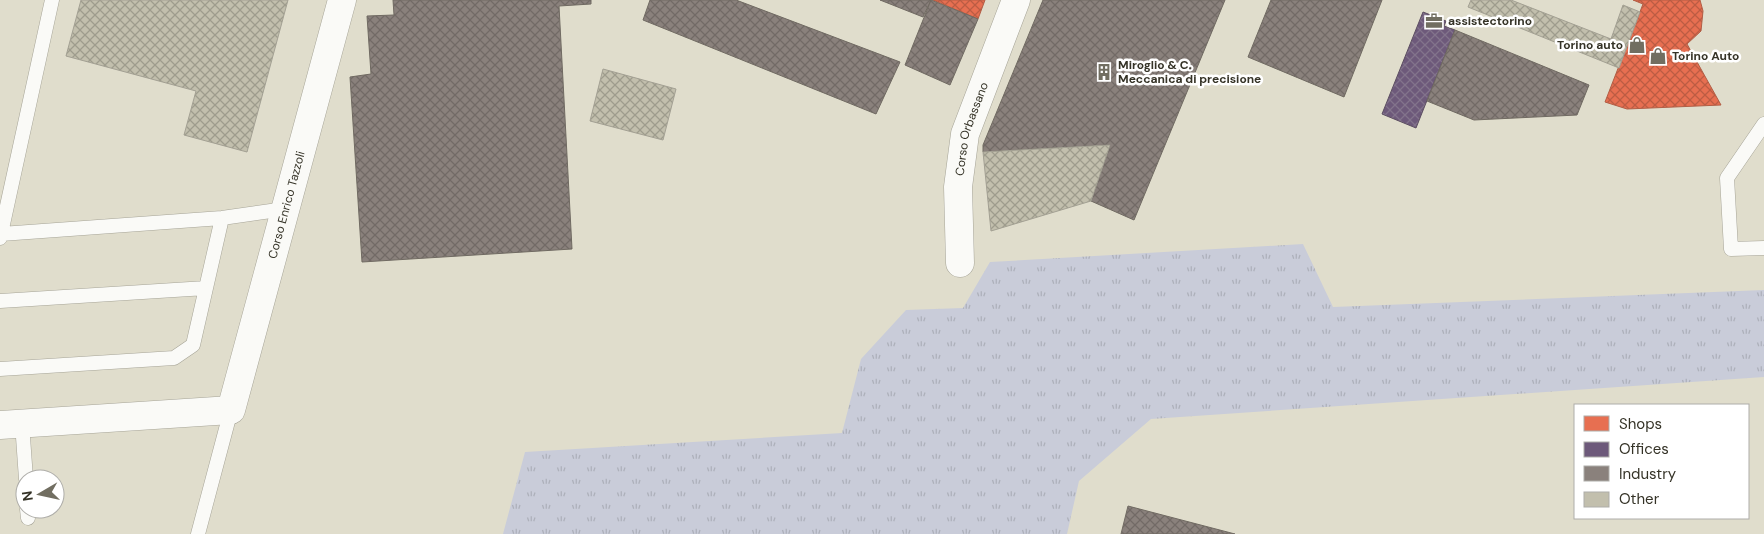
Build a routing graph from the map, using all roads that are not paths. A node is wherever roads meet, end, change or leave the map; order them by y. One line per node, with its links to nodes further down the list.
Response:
1 (52, 0): 7 (lane)
2 (342, 0): 5 (street, Corso Enrico Tazzoli)
3 (1016, 0): 9 (street, Corso Orbassano)
4 (1764, 124): 8 (lane)
5 (286, 209): 6 (lane); 13 (street, Corso Enrico Tazzoli)
6 (222, 218): 7 (lane); 10 (lane)
7 (0, 236)
8 (1764, 248)
9 (960, 263)
10 (206, 288): 11 (lane); 12 (lane)
11 (0, 301)
12 (0, 369)
13 (231, 410): 14 (street); 16 (lane, Corso Enrico Tazzoli)
14 (11, 424): 15 (lane)
15 (23, 469)
16 (198, 534)

